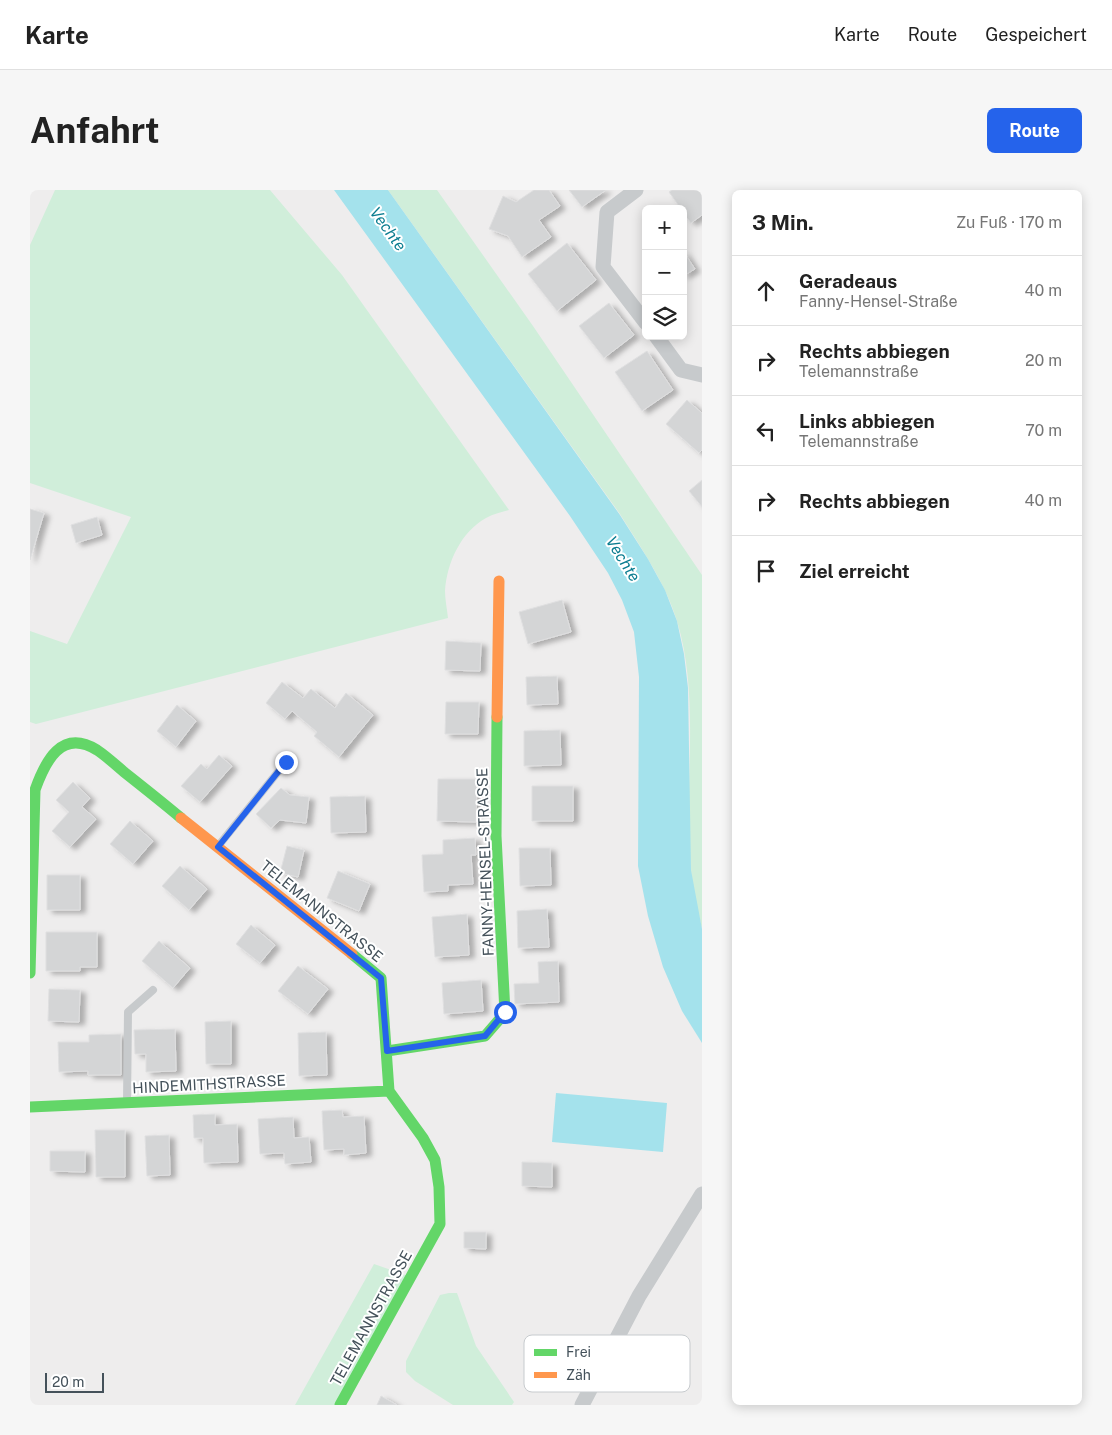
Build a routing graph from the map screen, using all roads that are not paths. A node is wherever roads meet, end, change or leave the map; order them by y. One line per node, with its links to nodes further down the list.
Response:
1 (636, 190): 2 (street)
2 (642, 318)
3 (659, 340): 4 (street)
4 (702, 375)
5 (498, 581): 10 (street, FANNY-HENSEL-STRASSE)
6 (286, 762): 7 (lane)
7 (218, 847): 8 (street, TELEMANNSTRASSE); 10 (street, TELEMANNSTRASSE)
8 (30, 973)
9 (153, 990): 12 (lane)
10 (387, 1051): 11 (street, TELEMANNSTRASSE)
11 (389, 1091): 12 (street, HINDEMITHSTRASSE); 17 (street, TELEMANNSTRASSE)
12 (127, 1103): 13 (street, HINDEMITHSTRASSE)
13 (30, 1107)
14 (702, 1194): 15 (street)
15 (619, 1335)
16 (589, 1392): 18 (street)
17 (340, 1405)
18 (582, 1405)

